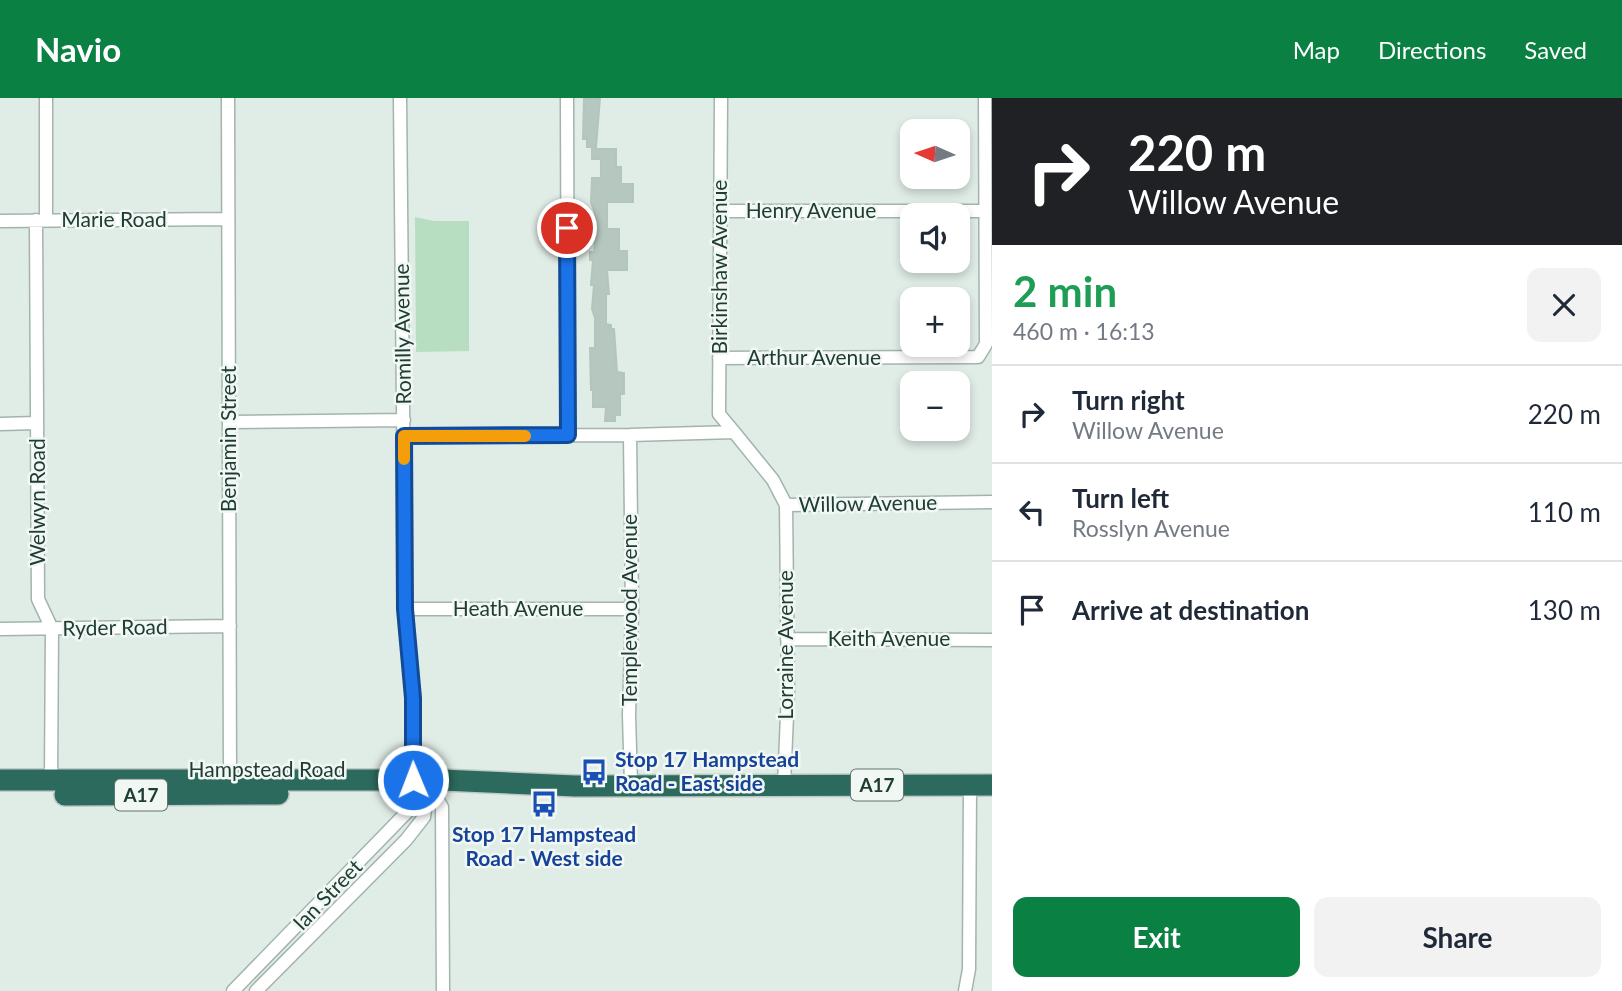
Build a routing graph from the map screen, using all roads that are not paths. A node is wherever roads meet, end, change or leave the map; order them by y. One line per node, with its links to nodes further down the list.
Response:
1 (46, 98): 11 (street, Welwyn Road)
2 (228, 98): 9 (street, Benjamin Street)
3 (400, 98): 13 (street, Romilly Avenue)
4 (567, 98): 18 (street)
5 (721, 98): 7 (street, Birkinshaw Avenue)
6 (985, 98): 8 (street)
7 (721, 211): 8 (street, Henry Avenue); 12 (street, Birkinshaw Avenue)
8 (985, 211): 12 (street, Arthur Avenue)
9 (228, 219): 11 (street, Marie Road); 14 (street, Benjamin Street)
10 (0, 220): 11 (street, Marie Road)
11 (41, 220): 15 (street, Welwyn Road)
12 (719, 358): 17 (street, Birkinshaw Avenue)
13 (404, 420): 14 (street); 20 (street, Romilly Avenue)
14 (229, 422): 25 (street, Benjamin Street)
15 (37, 423): 16 (street); 27 (street, Welwyn Road)
16 (0, 424)
17 (733, 432): 19 (street); 22 (street, Willow Avenue)
18 (568, 435): 19 (street); 20 (street)
19 (630, 435): 24 (street, Templewood Avenue)
20 (404, 436): 23 (street, Romilly Avenue)
21 (992, 502): 22 (street, Willow Avenue)
22 (786, 505): 28 (street, Lorraine Avenue)
23 (405, 609): 24 (street, Heath Avenue); 37 (street, Romilly Avenue)
24 (632, 609): 31 (street, Templewood Avenue)
25 (230, 626): 27 (street, Ryder Road); 35 (street, Benjamin Street)
26 (0, 629): 27 (street, Ryder Road)
27 (52, 629): 36 (street, Welwyn Road)
28 (786, 639): 29 (street, Keith Avenue); 32 (street, Lorraine Avenue)
29 (992, 639)
30 (0, 780): 36 (highway, Hampstead Road / A17)
31 (631, 784): 32 (highway, Hampstead Road / A17); 37 (highway, Hampstead Road / A17)
32 (784, 785): 33 (highway, Hampstead Road / A17)
33 (970, 785): 34 (highway, Hampstead Road / A17); 39 (street)
34 (992, 785)
35 (231, 787): 36 (highway, Hampstead Road / A17); 37 (highway, Hampstead Road / A17)
36 (51, 788): 38 (highway, Hampstead Road / A17)
37 (426, 788): 40 (street, Ian Street); 41 (street, Ian Street); 42 (street)
38 (0, 795)
39 (969, 969): 43 (street); 44 (street)
40 (233, 991)
41 (256, 991)
42 (443, 991)
43 (965, 991): 44 (street)
44 (973, 991)

